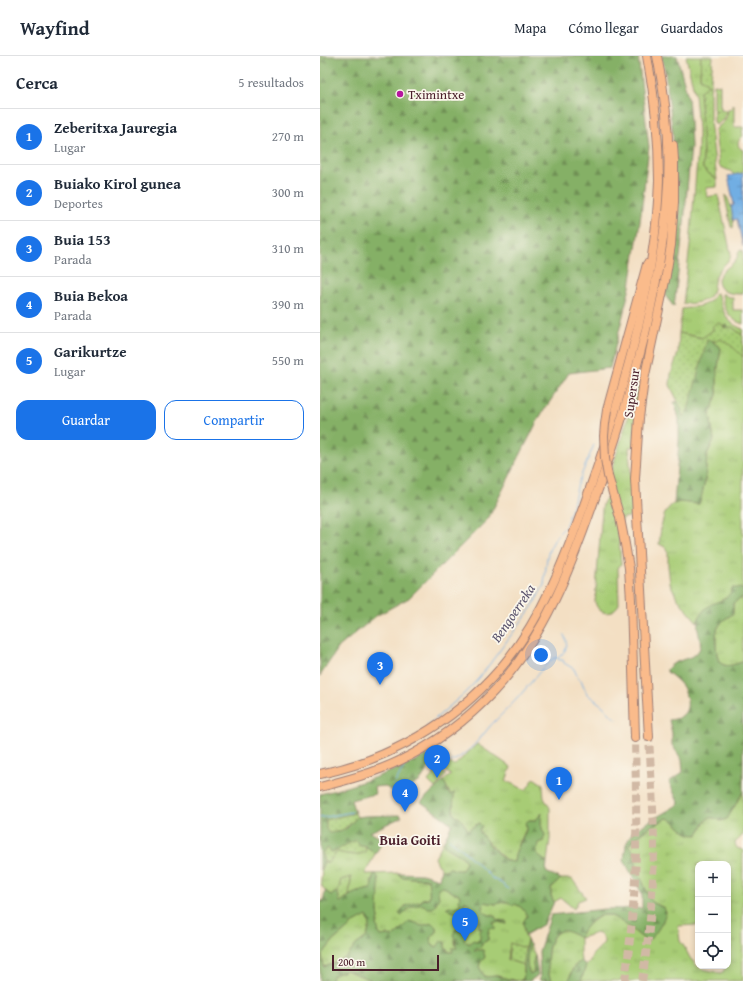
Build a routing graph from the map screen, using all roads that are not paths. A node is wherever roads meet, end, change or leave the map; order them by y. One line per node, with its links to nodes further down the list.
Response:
1 (647, 56): 3 (highway)
2 (657, 56): 4 (highway, Supersur); 7 (highway)
3 (654, 240): 5 (highway, Supersur, bridge); 6 (highway)
4 (649, 737)
5 (635, 738)
6 (320, 774)
7 (320, 787)

